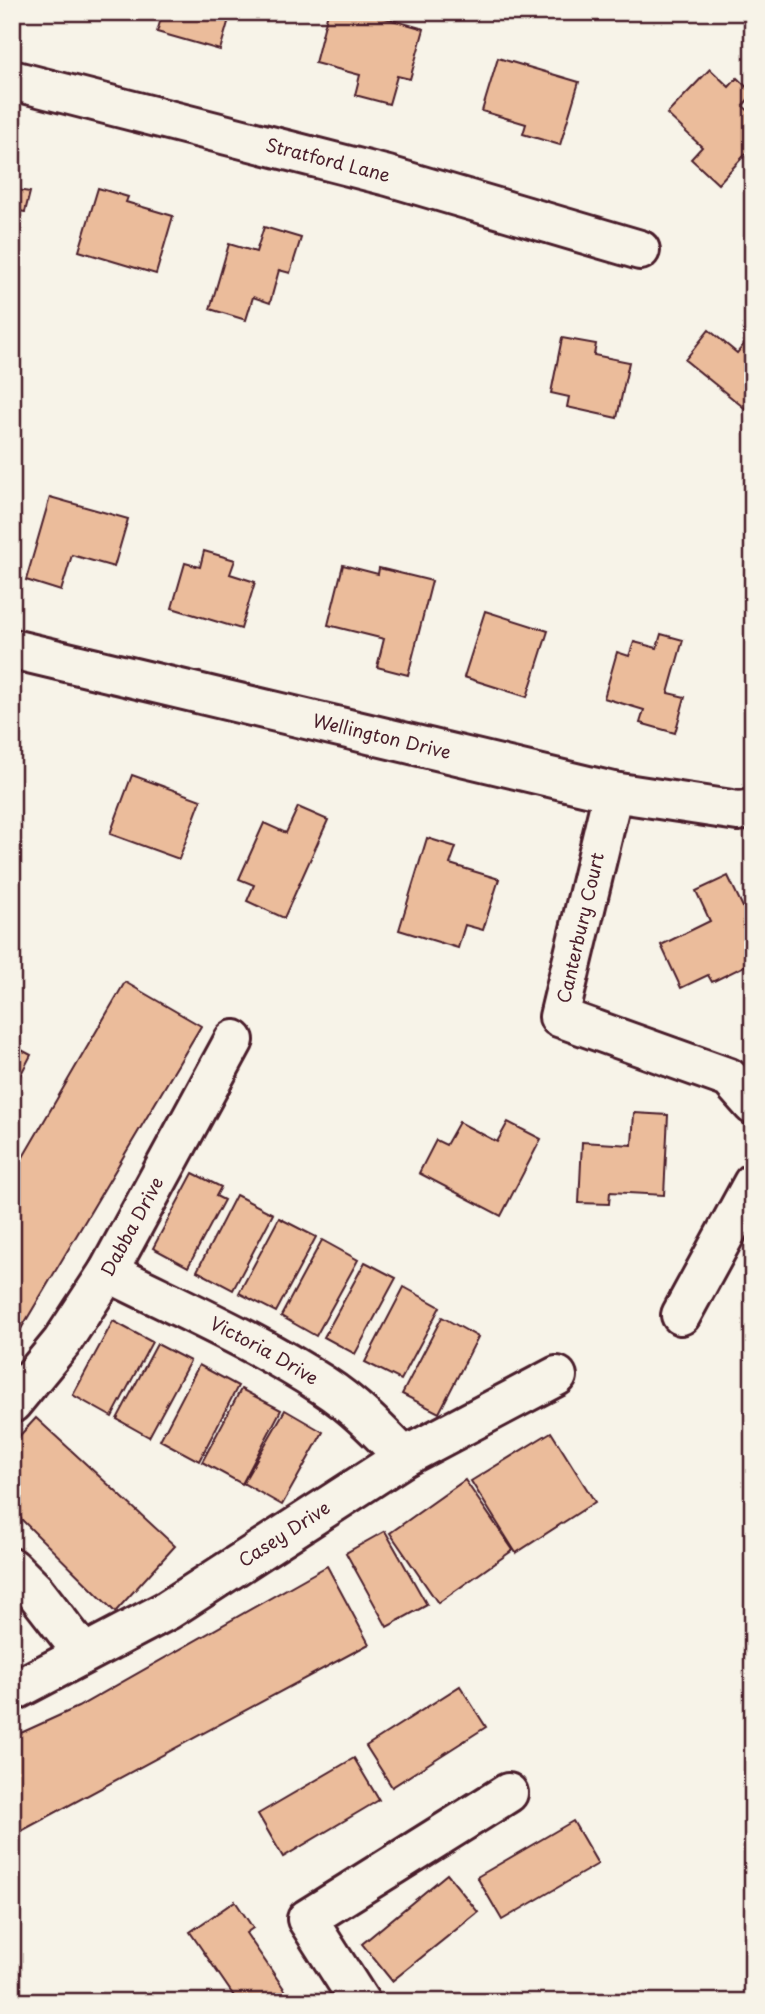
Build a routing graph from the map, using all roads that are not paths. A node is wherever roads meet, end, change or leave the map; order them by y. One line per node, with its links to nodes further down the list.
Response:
1 (12, 80): 2 (street, Stratford Lane)
2 (640, 250)
3 (12, 649): 4 (street, Wellington Drive)
4 (613, 792): 5 (street, Wellington Drive); 7 (street, Canterbury Court)
5 (753, 809)
6 (234, 1040): 9 (street, Dabba Drive)
7 (753, 1105)
8 (753, 1184): 10 (street)
9 (108, 1272): 12 (street, Dabba Drive); 13 (street, Victoria Drive)
10 (681, 1315)
11 (557, 1376): 13 (street, Casey Drive)
12 (12, 1403)
13 (404, 1457): 15 (street, Casey Drive)
14 (12, 1568): 15 (street)
15 (83, 1653): 16 (street, Casey Drive)
16 (12, 1692)
17 (508, 1794): 18 (street)
18 (360, 2002)

